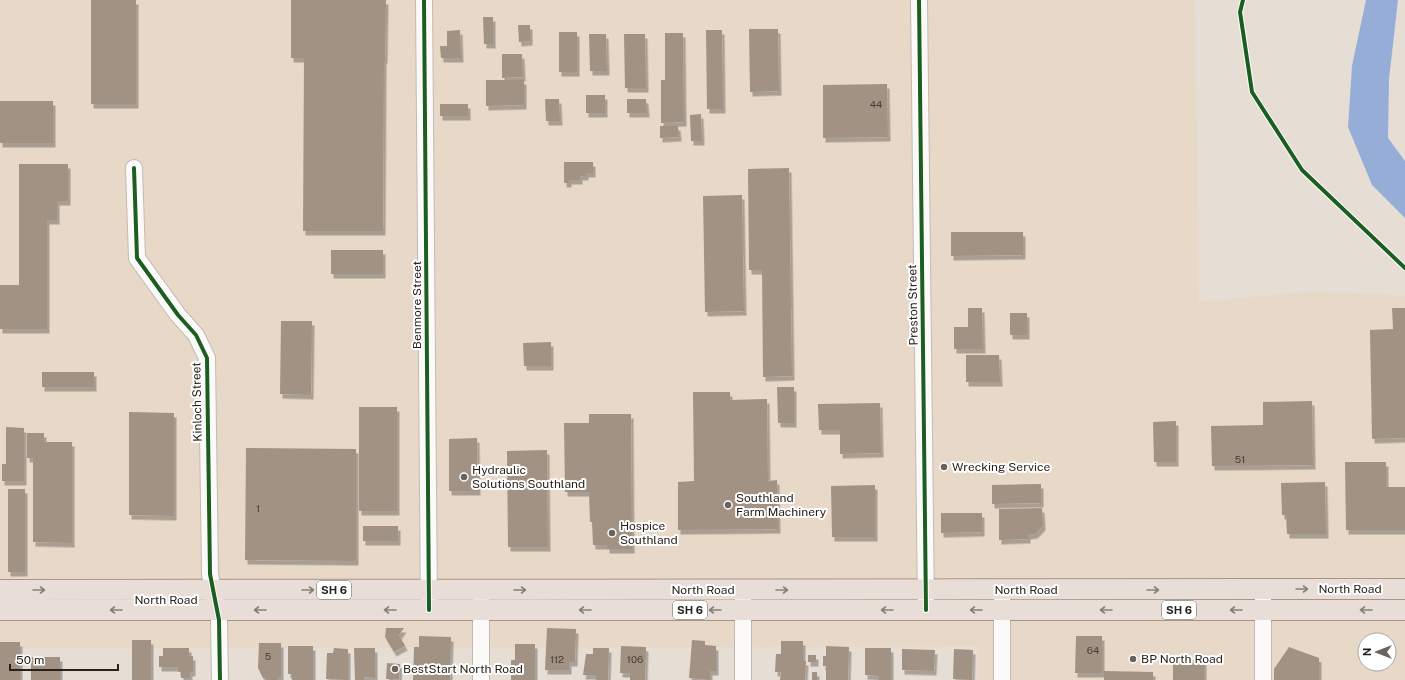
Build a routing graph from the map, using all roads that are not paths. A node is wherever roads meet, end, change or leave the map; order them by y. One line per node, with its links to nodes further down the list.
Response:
1 (424, 0): 7 (street, Benmore Street)
2 (919, 0): 10 (street, Preston Street)
3 (134, 168): 6 (street, Kinloch Street)
4 (1405, 589): 12 (main road, North Road / SH 6, one-way to 4)
5 (0, 590): 6 (main road, North Road / SH 6, one-way to 6)
6 (213, 590): 7 (main road, North Road / SH 6, one-way to 7); 14 (street, Kinloch Street)
7 (428, 590): 8 (main road, North Road / SH 6); 15 (street, Benmore Street)
8 (481, 590): 9 (main road, North Road / SH 6, one-way to 9); 16 (street)
9 (743, 590): 10 (main road, North Road / SH 6, one-way to 10); 17 (street)
10 (926, 590): 11 (main road, North Road / SH 6); 18 (street, Preston Street)
11 (1002, 590): 12 (main road, North Road / SH 6, one-way to 12); 19 (street)
12 (1263, 590): 20 (street)
13 (0, 610): 14 (main road, North Road / SH 6, one-way to 13)
14 (217, 610): 15 (main road, North Road / SH 6, one-way to 14); 22 (street, Kinloch Street)
15 (429, 610): 16 (main road, North Road / SH 6)
16 (480, 610): 17 (main road, North Road / SH 6, one-way to 16); 23 (street)
17 (743, 610): 18 (main road, North Road / SH 6, one-way to 17); 24 (street)
18 (926, 610): 19 (main road, North Road / SH 6, one-way to 18)
19 (1002, 610): 20 (main road, North Road / SH 6, one-way to 19); 25 (street)
20 (1264, 610): 21 (main road, North Road / SH 6, one-way to 20); 26 (street)
21 (1405, 610)
22 (220, 680)
23 (481, 680)
24 (743, 680)
25 (1002, 680)
26 (1263, 680)

